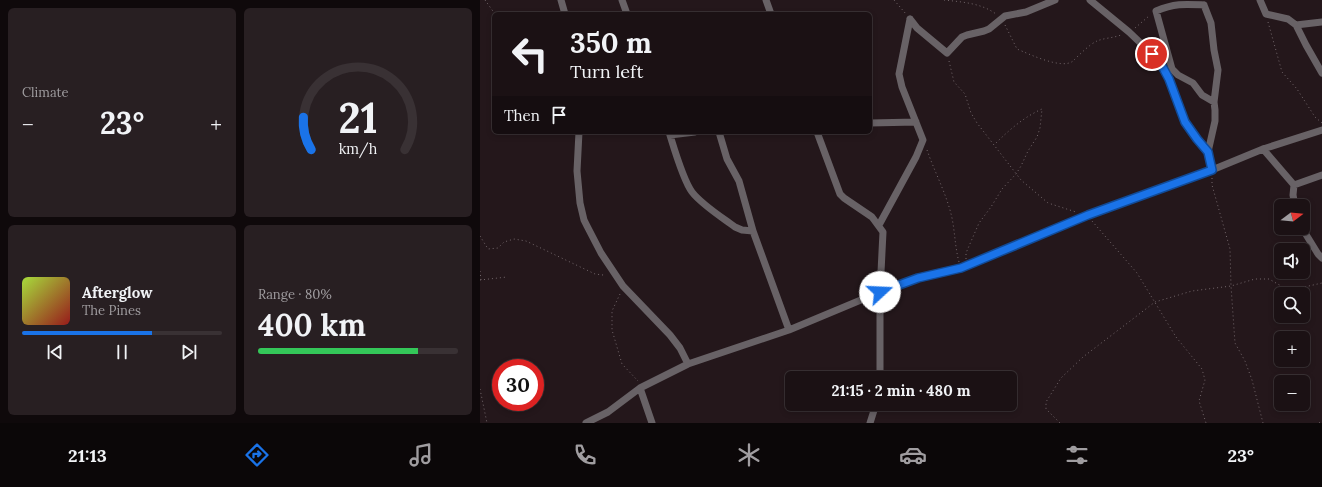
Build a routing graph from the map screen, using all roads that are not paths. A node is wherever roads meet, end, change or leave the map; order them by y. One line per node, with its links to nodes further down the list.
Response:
1 (561, 0): 8 (street)
2 (622, 0): 9 (street)
3 (766, 0): 10 (street)
4 (1055, 0): 16 (street)
5 (1090, 0): 23 (street)
6 (1260, 0): 12 (street)
7 (1206, 2): 14 (street); 14 (street)
8 (564, 12)
9 (626, 12)
10 (770, 12)
11 (1322, 22): 12 (street)
12 (1296, 25): 13 (street)
13 (1322, 73)
14 (1214, 102): 23 (street)
15 (872, 122): 16 (street)
16 (916, 122): 28 (street)
17 (1322, 130): 22 (street)
18 (579, 134): 34 (street)
19 (669, 134): 29 (street)
20 (720, 134): 29 (street)
21 (817, 134): 28 (street)
22 (1263, 149): 24 (street); 26 (street)
23 (1208, 152): 24 (street)
24 (1212, 170): 32 (street)
25 (1322, 175): 26 (street)
26 (1294, 185): 27 (street)
27 (1294, 199)
28 (879, 225): 32 (street)
29 (753, 230): 33 (street)
30 (1306, 235): 31 (street)
31 (1322, 258)
32 (880, 292): 33 (street); 35 (street)
33 (790, 330): 34 (street)
34 (688, 364): 36 (street)
35 (880, 371)
36 (640, 388): 38 (street); 39 (street)
37 (874, 411): 40 (street)
38 (586, 423)
39 (652, 423)
40 (870, 423)

